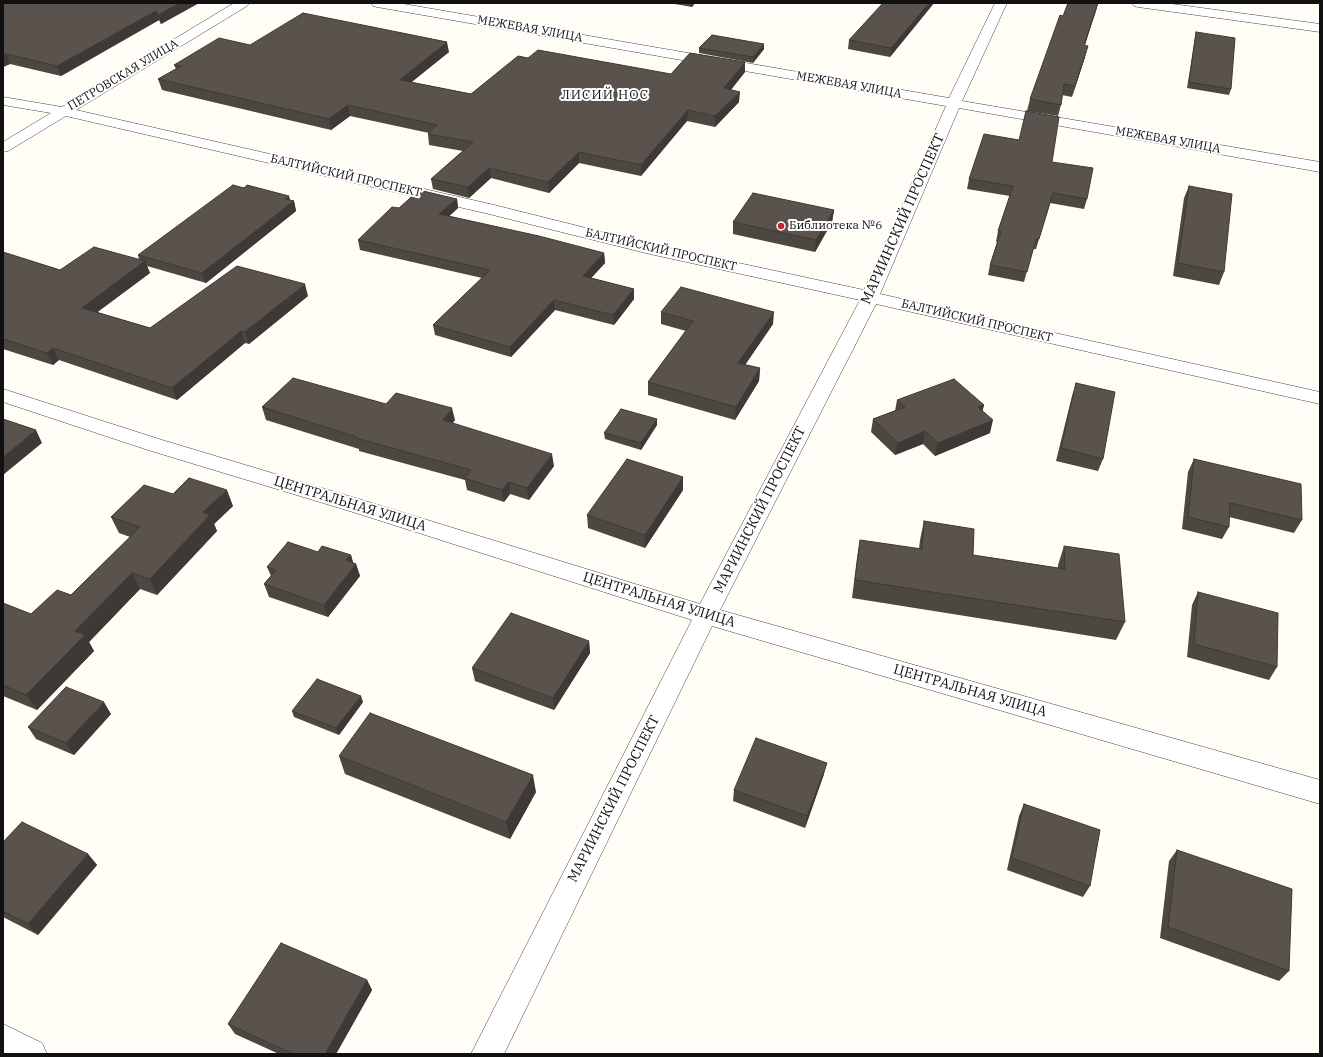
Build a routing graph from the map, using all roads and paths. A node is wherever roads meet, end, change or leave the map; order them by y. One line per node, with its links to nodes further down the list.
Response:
1 (243, 3): 8 (street, ПЕТРОВСКАЯ УЛИЦА)
2 (377, 3): 7 (street, МЕЖЕВАЯ УЛИЦА)
3 (1001, 3): 7 (street, МАРИИНСКИЙ ПРОСПЕКТ)
4 (1138, 3): 5 (street)
5 (1320, 28)
6 (3, 101): 8 (street, БАЛТИЙСКИЙ ПРОСПЕКТ)
7 (954, 103): 10 (street, МЕЖЕВАЯ УЛИЦА); 11 (street, МАРИИНСКИЙ ПРОСПЕКТ)
8 (63, 111): 9 (street, ПЕТРОВСКАЯ УЛИЦА); 11 (street, БАЛТИЙСКИЙ ПРОСПЕКТ)
9 (3, 148)
10 (1320, 167)
11 (870, 297): 13 (street, БАЛТИЙСКИЙ ПРОСПЕКТ); 14 (street, МАРИИНСКИЙ ПРОСПЕКТ)
12 (3, 395): 14 (street, ЦЕНТРАЛЬНАЯ УЛИЦА)
13 (1320, 398)
14 (706, 615): 15 (street, ЦЕНТРАЛЬНАЯ УЛИЦА); 18 (street, МАРИИНСКИЙ ПРОСПЕКТ)
15 (1320, 792)
16 (3, 1040): 17 (street)
17 (31, 1054)
18 (487, 1054)

